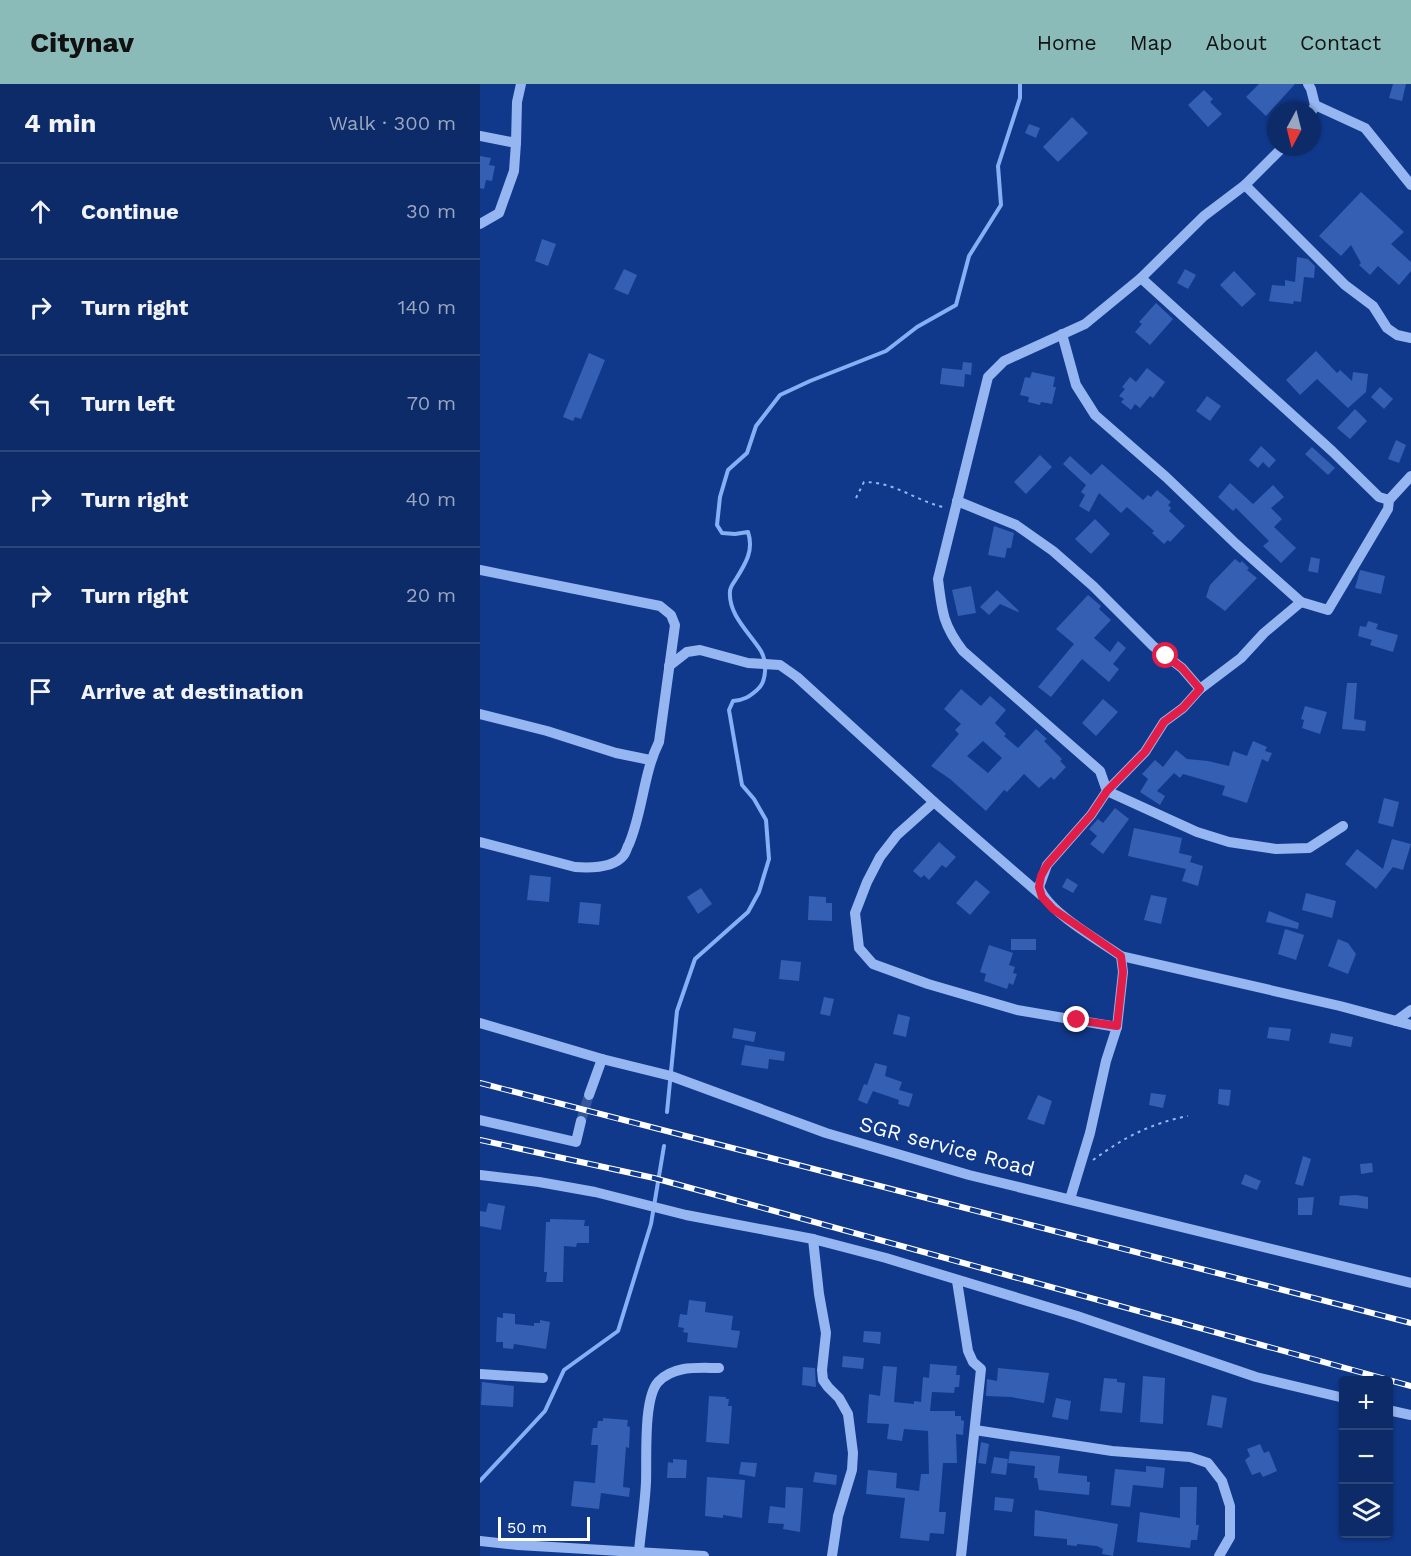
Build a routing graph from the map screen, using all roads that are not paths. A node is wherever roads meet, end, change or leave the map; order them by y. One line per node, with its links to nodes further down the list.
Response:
1 (521, 84): 6 (street)
2 (1308, 84): 3 (street)
3 (1312, 102)
4 (1321, 111): 9 (street)
5 (480, 136): 6 (street)
6 (516, 142): 10 (street)
7 (1274, 156): 8 (street)
8 (1245, 185): 11 (street); 13 (street)
9 (1411, 185)
10 (480, 224)
11 (1141, 278): 12 (street); 15 (street)
12 (1062, 334): 16 (street); 18 (street)
13 (1411, 338)
14 (1411, 476): 15 (street)
15 (1389, 500): 18 (street)
16 (956, 505): 20 (street); 23 (street)
17 (480, 570): 19 (street)
18 (1301, 602): 20 (street)
19 (669, 666): 22 (street); 24 (street)
20 (1200, 689): 23 (street)
21 (480, 714): 22 (street)
22 (650, 760): 26 (street)
23 (1107, 791): 25 (street); 27 (street)
24 (934, 802): 27 (street); 33 (street)
25 (1343, 826)
26 (480, 842)
27 (1042, 895): 28 (street)
28 (1121, 956): 30 (street); 33 (street)
29 (1411, 1010): 30 (street)
30 (1396, 1021): 32 (street)
31 (480, 1023): 34 (street, SGR service Road)
32 (1411, 1025)
33 (1117, 1026): 39 (street)
34 (602, 1059): 35 (street); 39 (street, SGR service Road)
35 (589, 1095)
36 (480, 1120): 37 (street)
37 (581, 1120)
38 (480, 1175): 40 (street)
39 (1070, 1199): 42 (street, SGR service Road)
40 (813, 1239): 41 (street); 54 (street)
41 (957, 1281): 46 (street); 49 (street)
42 (1411, 1283)
43 (719, 1368): 52 (street)
44 (480, 1374): 45 (street)
45 (543, 1378)
46 (1339, 1397)
47 (1393, 1411): 48 (street)
48 (1411, 1415)
49 (975, 1430): 55 (street); 56 (street)
50 (480, 1541): 51 (street)
51 (518, 1551): 52 (street)
52 (639, 1551): 53 (street)
53 (704, 1556)
54 (832, 1556)
55 (961, 1556)
56 (1219, 1556)

